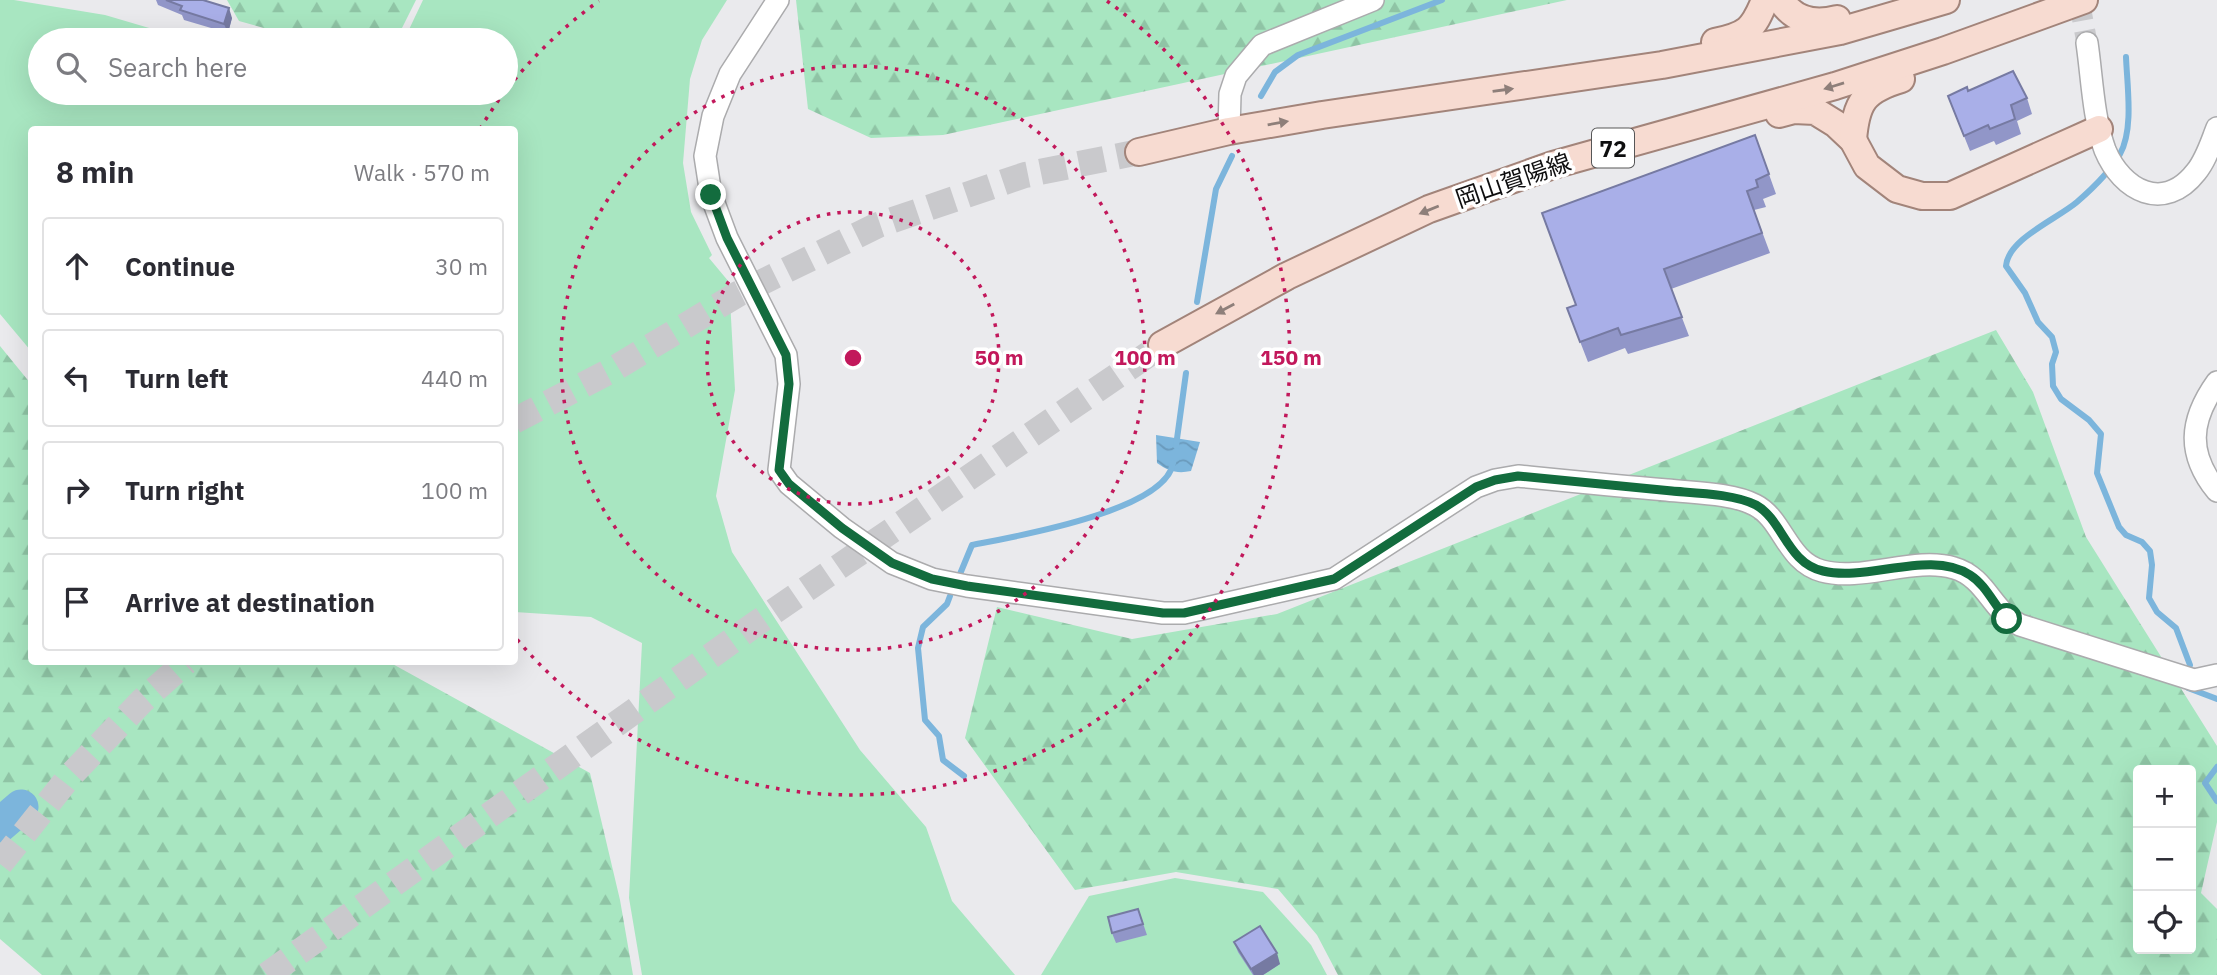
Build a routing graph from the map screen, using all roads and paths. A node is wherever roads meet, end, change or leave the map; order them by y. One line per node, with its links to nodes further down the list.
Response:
1 (778, 0): 20 (street)
2 (1373, 0): 13 (street)
3 (1765, 0): 10 (main road)
4 (1781, 0): 5 (main road)
5 (1905, 0)
6 (1946, 0): 10 (main road)
7 (2084, 0): 8 (main road, 岡山賀陽線 / 72)
8 (2000, 30): 14 (main road); 16 (main road, 岡山賀陽線 / 72, one-way to 16)
9 (2087, 43): 12 (street)
10 (1617, 72): 13 (main road, one-way to 10)
11 (2217, 128): 12 (street)
12 (2099, 129): 14 (main road)
13 (1229, 131): 15 (main road)
14 (1853, 140): 16 (main road)
15 (1139, 152)
16 (1598, 152): 17 (main road, 岡山賀陽線 / 72, one-way to 17)
17 (1162, 345)
18 (2217, 382): 19 (street)
19 (2217, 492)
20 (2217, 675)

